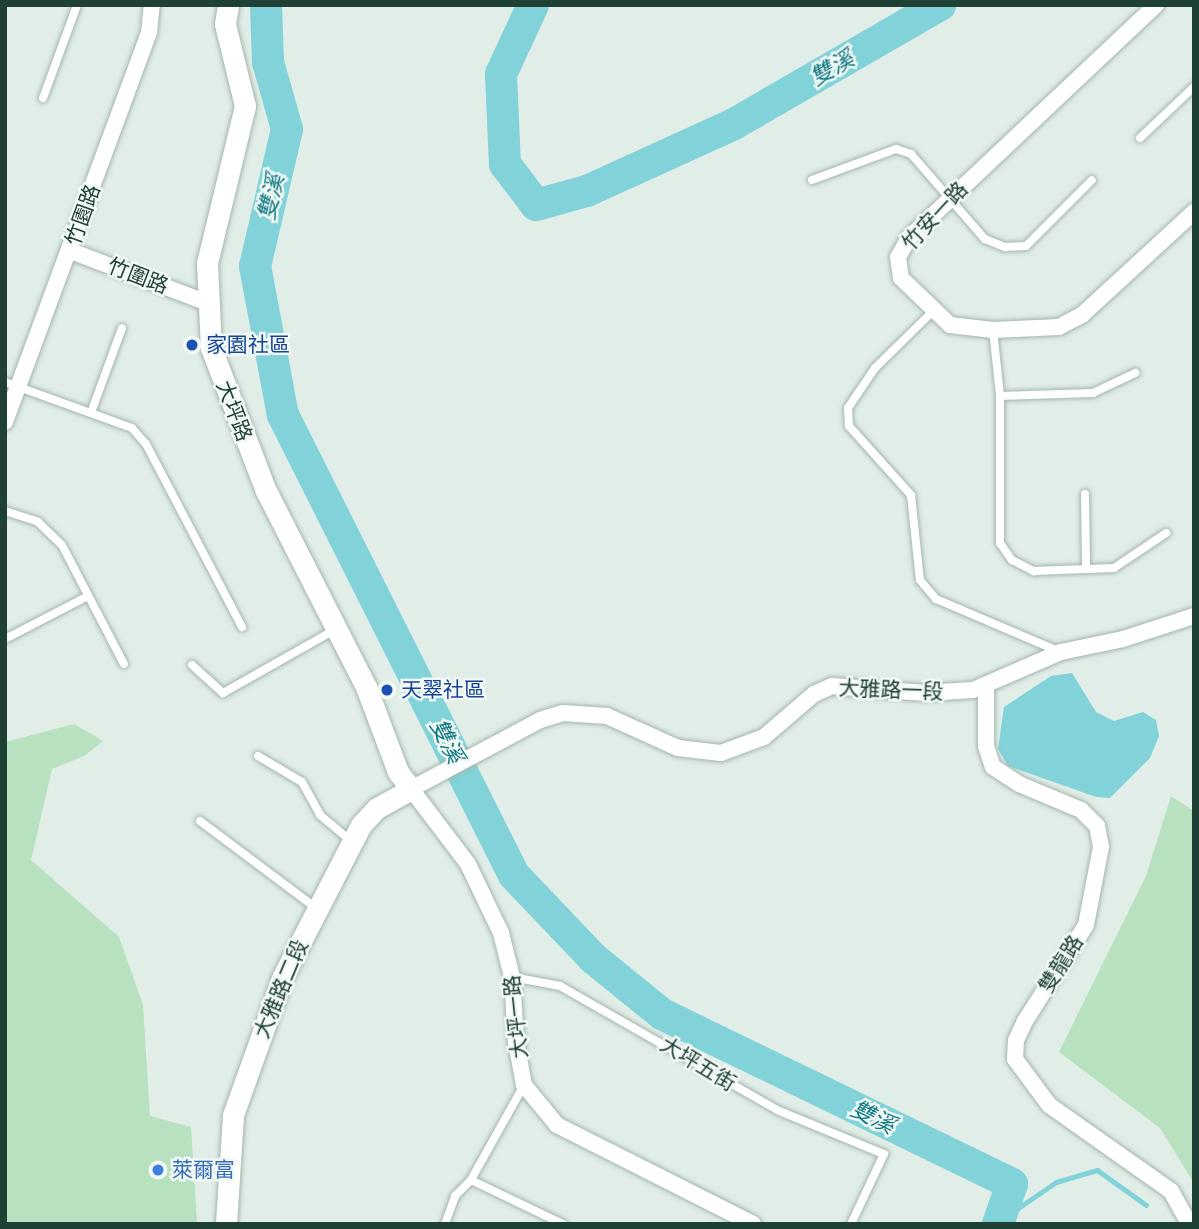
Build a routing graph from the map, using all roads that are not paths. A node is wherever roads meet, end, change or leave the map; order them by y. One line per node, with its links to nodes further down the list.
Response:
1 (77, 5): 6 (lane)
2 (152, 5): 12 (street, 竹園路)
3 (228, 5): 13 (street, 大坪路)
4 (1156, 5): 10 (street, 竹安一路)
5 (1194, 87): 7 (lane)
6 (43, 98)
7 (1140, 138)
8 (812, 180): 10 (lane)
9 (1092, 180): 10 (lane)
10 (950, 197): 14 (street, 竹安一路)
11 (1194, 212): 16 (street, 竹安一路)
12 (71, 251): 13 (street, 竹圍路); 18 (street, 竹園路)
13 (205, 302): 29 (street, 大坪路)
14 (933, 312): 16 (street, 竹安一路); 31 (lane)
15 (122, 328): 20 (lane)
16 (993, 330): 19 (lane)
17 (1135, 373): 19 (lane)
18 (12, 385): 20 (lane); 21 (street, 竹園路)
19 (1000, 396): 25 (lane)
20 (92, 410): 28 (lane)
21 (5, 422)
22 (1085, 494): 25 (lane)
23 (5, 511): 26 (lane)
24 (1167, 533): 25 (lane)
25 (1086, 568)
26 (88, 596): 30 (lane); 32 (lane)
27 (1194, 616): 31 (street, 大雅路一段)
28 (242, 627)
29 (337, 629): 33 (lane); 36 (street, 大坪路)
30 (5, 639)
31 (1061, 652): 34 (street, 大雅路一段)
32 (124, 664)
33 (192, 665)
34 (986, 685): 36 (street, 大雅路一段); 48 (street, 雙龍路)
35 (258, 756): 38 (lane)
36 (420, 784): 38 (street, 大雅路二段); 40 (street, 大坪一路)
37 (200, 821): 39 (lane)
38 (354, 842): 39 (street, 大雅路二段)
39 (318, 909): 43 (street, 大雅路二段)
40 (512, 976): 41 (street, 大坪一路); 47 (lane, 大坪五街)
41 (524, 1085): 42 (lane); 46 (street, 大坪一路)
42 (471, 1180): 44 (lane); 45 (lane)
43 (226, 1224)
44 (445, 1224)
45 (563, 1224)
46 (753, 1224)
47 (851, 1224)
48 (1189, 1224)

